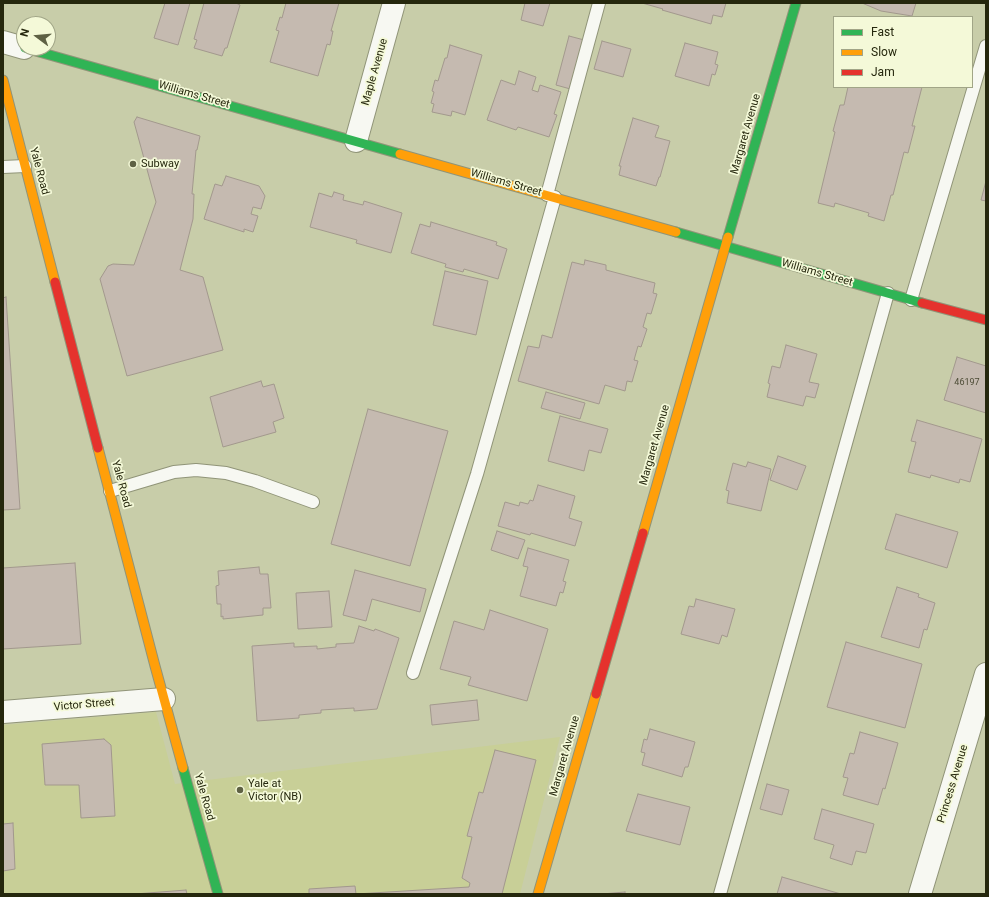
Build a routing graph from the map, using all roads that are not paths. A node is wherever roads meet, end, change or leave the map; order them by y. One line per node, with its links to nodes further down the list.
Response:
1 (394, 3): 9 (street, Maple Avenue)
2 (599, 3): 12 (lane)
3 (796, 3): 13 (street, Margaret Avenue)
4 (3, 42): 5 (street, Williams Street)
5 (16, 46)
6 (986, 46): 15 (lane)
7 (53, 56): 9 (street, Williams Street)
8 (3, 80): 10 (street, Yale Road)
9 (356, 141): 12 (street, Williams Street)
10 (25, 166): 11 (lane); 17 (street, Yale Road)
11 (3, 167)
12 (551, 196): 13 (street, Williams Street); 19 (lane)
13 (726, 247): 14 (street, Williams Street); 24 (street, Margaret Avenue)
14 (888, 293): 15 (street, Williams Street); 25 (lane)
15 (911, 300): 16 (street, Williams Street)
16 (986, 320)
17 (110, 491): 18 (lane); 21 (street, Yale Road)
18 (313, 502)
19 (413, 673)
20 (986, 674): 26 (street, Princess Avenue)
21 (164, 699): 22 (street, Victor Street); 23 (street, Yale Road)
22 (3, 712)
23 (218, 894)
24 (538, 894)
25 (720, 894)
26 (920, 894)

